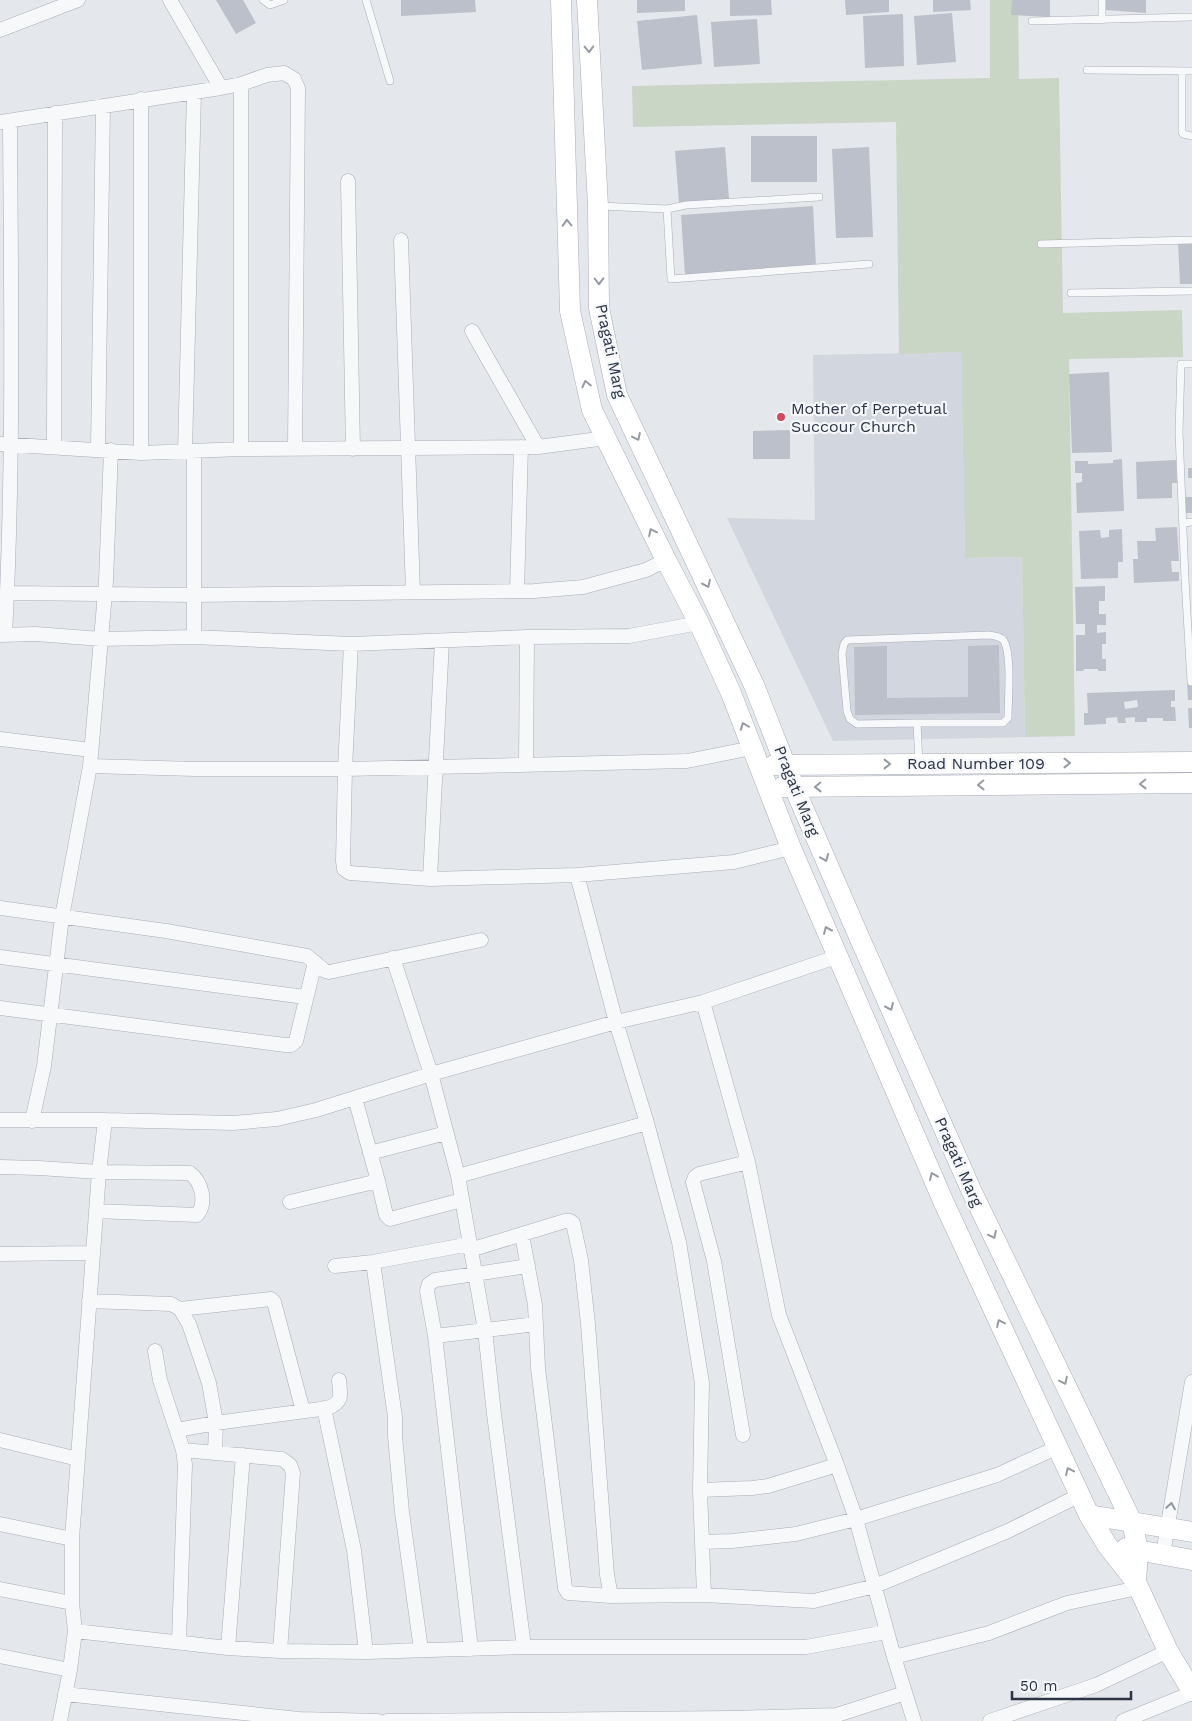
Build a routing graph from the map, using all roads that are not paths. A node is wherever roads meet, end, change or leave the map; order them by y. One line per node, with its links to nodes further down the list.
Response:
1 (78, 0): 12 (street)
2 (170, 0): 18 (street)
3 (263, 0): 4 (lane)
4 (284, 0)
5 (366, 0): 16 (lane)
6 (561, 0): 37 (main road, Pragati Marg, one-way to 6)
7 (588, 0): 27 (main road, Pragati Marg, one-way to 27)
8 (1102, 0): 10 (lane)
9 (1192, 17): 10 (lane)
10 (1102, 20): 11 (lane)
11 (1032, 21)
12 (0, 30)
13 (1087, 70): 15 (lane)
14 (1192, 71): 15 (lane)
15 (1182, 72): 24 (lane)
16 (390, 81)
17 (242, 84): 18 (street); 43 (street); 44 (street)
18 (221, 88): 19 (street)
19 (194, 92): 20 (street); 47 (street)
20 (141, 99): 21 (street); 48 (street)
21 (103, 106): 22 (street); 46 (street)
22 (55, 113): 23 (street); 39 (street)
23 (5, 122): 38 (street)
24 (1192, 136)
25 (348, 180): 45 (street)
26 (819, 197): 28 (lane)
27 (598, 206): 28 (lane); 70 (main road, Pragati Marg, one-way to 70)
28 (667, 209): 32 (lane)
29 (401, 240): 40 (street)
30 (1192, 240): 31 (lane)
31 (1041, 244)
32 (869, 264)
33 (1192, 291): 34 (lane)
34 (1071, 293)
35 (472, 331): 42 (street)
36 (1192, 364): 50 (lane)
37 (606, 438): 42 (street); 51 (main road, Pragati Marg, one-way to 37)
38 (6, 444): 39 (street); 54 (street)
39 (54, 447): 46 (street)
40 (409, 447): 41 (street); 45 (street); 53 (street)
41 (521, 447): 42 (street); 52 (street)
42 (538, 447)
43 (241, 449): 44 (street); 47 (street)
44 (295, 449): 45 (street)
45 (353, 449)
46 (105, 450): 48 (street); 55 (street)
47 (190, 451): 48 (street); 56 (street)
48 (141, 452)
49 (1192, 522): 50 (lane)
50 (1182, 523): 64 (lane)
51 (666, 560): 52 (street); 57 (main road, Pragati Marg)
52 (517, 591): 53 (street)
53 (413, 592): 56 (street)
54 (8, 593): 55 (street); 58 (street)
55 (105, 595): 56 (street); 61 (street)
56 (194, 595): 59 (street)
57 (699, 623): 60 (street); 68 (main road, Pragati Marg, one-way to 57)
58 (3, 635): 61 (street)
59 (194, 637): 61 (street); 63 (street)
60 (528, 637): 62 (street); 74 (street)
61 (101, 639): 67 (street)
62 (442, 641): 63 (street); 73 (street)
63 (352, 644): 75 (street)
64 (1191, 682)
65 (917, 722): 65 (lane); 71 (lane)
66 (0, 738): 67 (street)
67 (91, 750): 72 (street)
68 (756, 756): 70 (main road, Road Number 109); 74 (street); 78 (main road, Pragati Marg)
69 (1192, 762): 71 (main road, Road Number 109, one-way to 69)
70 (786, 764): 71 (main road, Road Number 109, one-way to 71); 77 (main road, Pragati Marg)
71 (920, 764)
72 (90, 766): 75 (street); 83 (street)
73 (436, 766): 74 (street); 75 (street); 81 (street)
74 (526, 766)
75 (345, 769): 81 (street)
76 (1192, 784): 77 (main road, Road Number 109, one-way to 77)
77 (794, 787): 78 (main road, Road Number 109); 144 (main road, Pragati Marg, one-way to 144)
78 (768, 788): 79 (main road, Pragati Marg)
79 (791, 848): 80 (street); 85 (main road, Pragati Marg, one-way to 79)
80 (577, 875): 81 (street); 94 (street)
81 (430, 879)
82 (0, 908): 83 (street)
83 (62, 917): 88 (street); 89 (street)
84 (481, 940): 87 (street)
85 (839, 956): 91 (street); 134 (main road, Pragati Marg, one-way to 85)
86 (0, 958): 89 (street)
87 (393, 958): 88 (street); 95 (street)
88 (315, 962): 90 (street)
89 (55, 965): 90 (street); 93 (street)
90 (306, 996): 93 (street)
91 (703, 1002): 94 (street); 103 (street)
92 (0, 1008): 93 (street)
93 (50, 1015): 99 (street)
94 (616, 1022): 95 (street); 100 (street)
95 (431, 1074): 96 (street); 101 (street)
96 (355, 1098): 98 (street); 102 (street)
97 (0, 1120): 99 (street)
98 (105, 1120): 99 (street); 105 (street)
99 (32, 1121)
100 (647, 1123): 106 (street); 140 (street)
101 (446, 1133): 102 (street); 106 (street)
102 (370, 1153): 107 (street)
103 (748, 1162): 132 (street); 139 (street)
104 (0, 1167): 105 (street)
105 (99, 1172): 110 (street); 110 (street)
106 (458, 1176): 108 (street)
107 (378, 1181): 108 (street); 109 (street)
108 (462, 1200): 112 (street)
109 (290, 1202)
110 (96, 1211): 114 (street)
111 (522, 1235): 112 (street); 117 (street); 158 (street)
112 (470, 1247): 115 (street); 118 (street)
113 (0, 1254): 114 (street)
114 (93, 1254): 119 (street)
115 (373, 1262): 116 (street); 166 (street)
116 (335, 1266)
117 (528, 1266): 118 (street); 121 (street)
118 (474, 1275): 122 (street); 123 (street)
119 (90, 1301): 120 (street); 138 (street)
120 (180, 1309): 128 (street); 129 (street)
121 (536, 1324): 122 (street); 158 (street)
122 (485, 1330): 123 (street); 163 (street)
123 (435, 1336): 165 (street)
124 (155, 1351): 131 (street)
125 (339, 1380): 127 (street)
126 (1192, 1382): 130 (street)
127 (324, 1408): 128 (street); 169 (street)
128 (303, 1411): 129 (street)
129 (216, 1423): 131 (street); 136 (street)
130 (1189, 1423): 146 (street, one-way to 130)
131 (177, 1430): 135 (street)
132 (743, 1435)
133 (0, 1440): 138 (street)
134 (1058, 1447): 141 (main road, Pragati Marg, one-way to 134); 143 (street)
135 (184, 1450): 136 (street); 162 (street)
136 (214, 1453): 137 (street)
137 (242, 1455): 164 (street); 167 (street)
138 (78, 1459): 148 (street)
139 (837, 1465): 140 (street); 143 (street)
140 (700, 1490): 149 (street)
141 (1080, 1496): 142 (main road, Pragati Marg); 155 (street)
142 (1089, 1515): 144 (main road); 150 (main road, Pragati Marg)
143 (856, 1519): 149 (street); 155 (street)
144 (1132, 1522): 146 (main road); 151 (main road, Pragati Marg)
145 (0, 1524): 148 (street)
146 (1168, 1528): 147 (main road); 152 (street)
147 (1192, 1532)
148 (72, 1539): 159 (street)
149 (702, 1542): 157 (street)
150 (1107, 1545): 151 (main road); 154 (main road, Pragati Marg)
151 (1138, 1550): 152 (main road); 154 (main road, Pragati Marg)
152 (1163, 1554): 153 (main road)
153 (1192, 1559)
154 (1137, 1585): 168 (main road, Pragati Marg); 171 (street)
155 (875, 1586): 157 (street); 161 (street)
156 (0, 1589): 159 (street)
157 (704, 1595): 158 (street)
158 (611, 1596)
159 (72, 1603): 160 (street)
160 (75, 1631): 162 (street); 172 (street)
161 (886, 1632): 163 (street); 171 (street)
162 (178, 1642): 164 (street)
163 (524, 1647): 165 (street)
164 (228, 1648): 167 (street)
165 (471, 1649): 166 (street)
166 (421, 1650): 169 (street)
167 (280, 1651): 169 (street)
168 (1168, 1651): 173 (main road, Pragati Marg); 182 (street)
169 (366, 1652)
170 (0, 1656): 172 (street)
171 (894, 1657): 174 (street)
172 (70, 1670): 175 (street)
173 (1192, 1692): 183 (street)
174 (905, 1693): 176 (street); 181 (street)
175 (64, 1694): 178 (street); 179 (street)
176 (837, 1718): 177 (street)
177 (524, 1720): 180 (street)
178 (60, 1721)
179 (378, 1721)
180 (387, 1721)
181 (914, 1721)
182 (990, 1721)
183 (1123, 1721)

